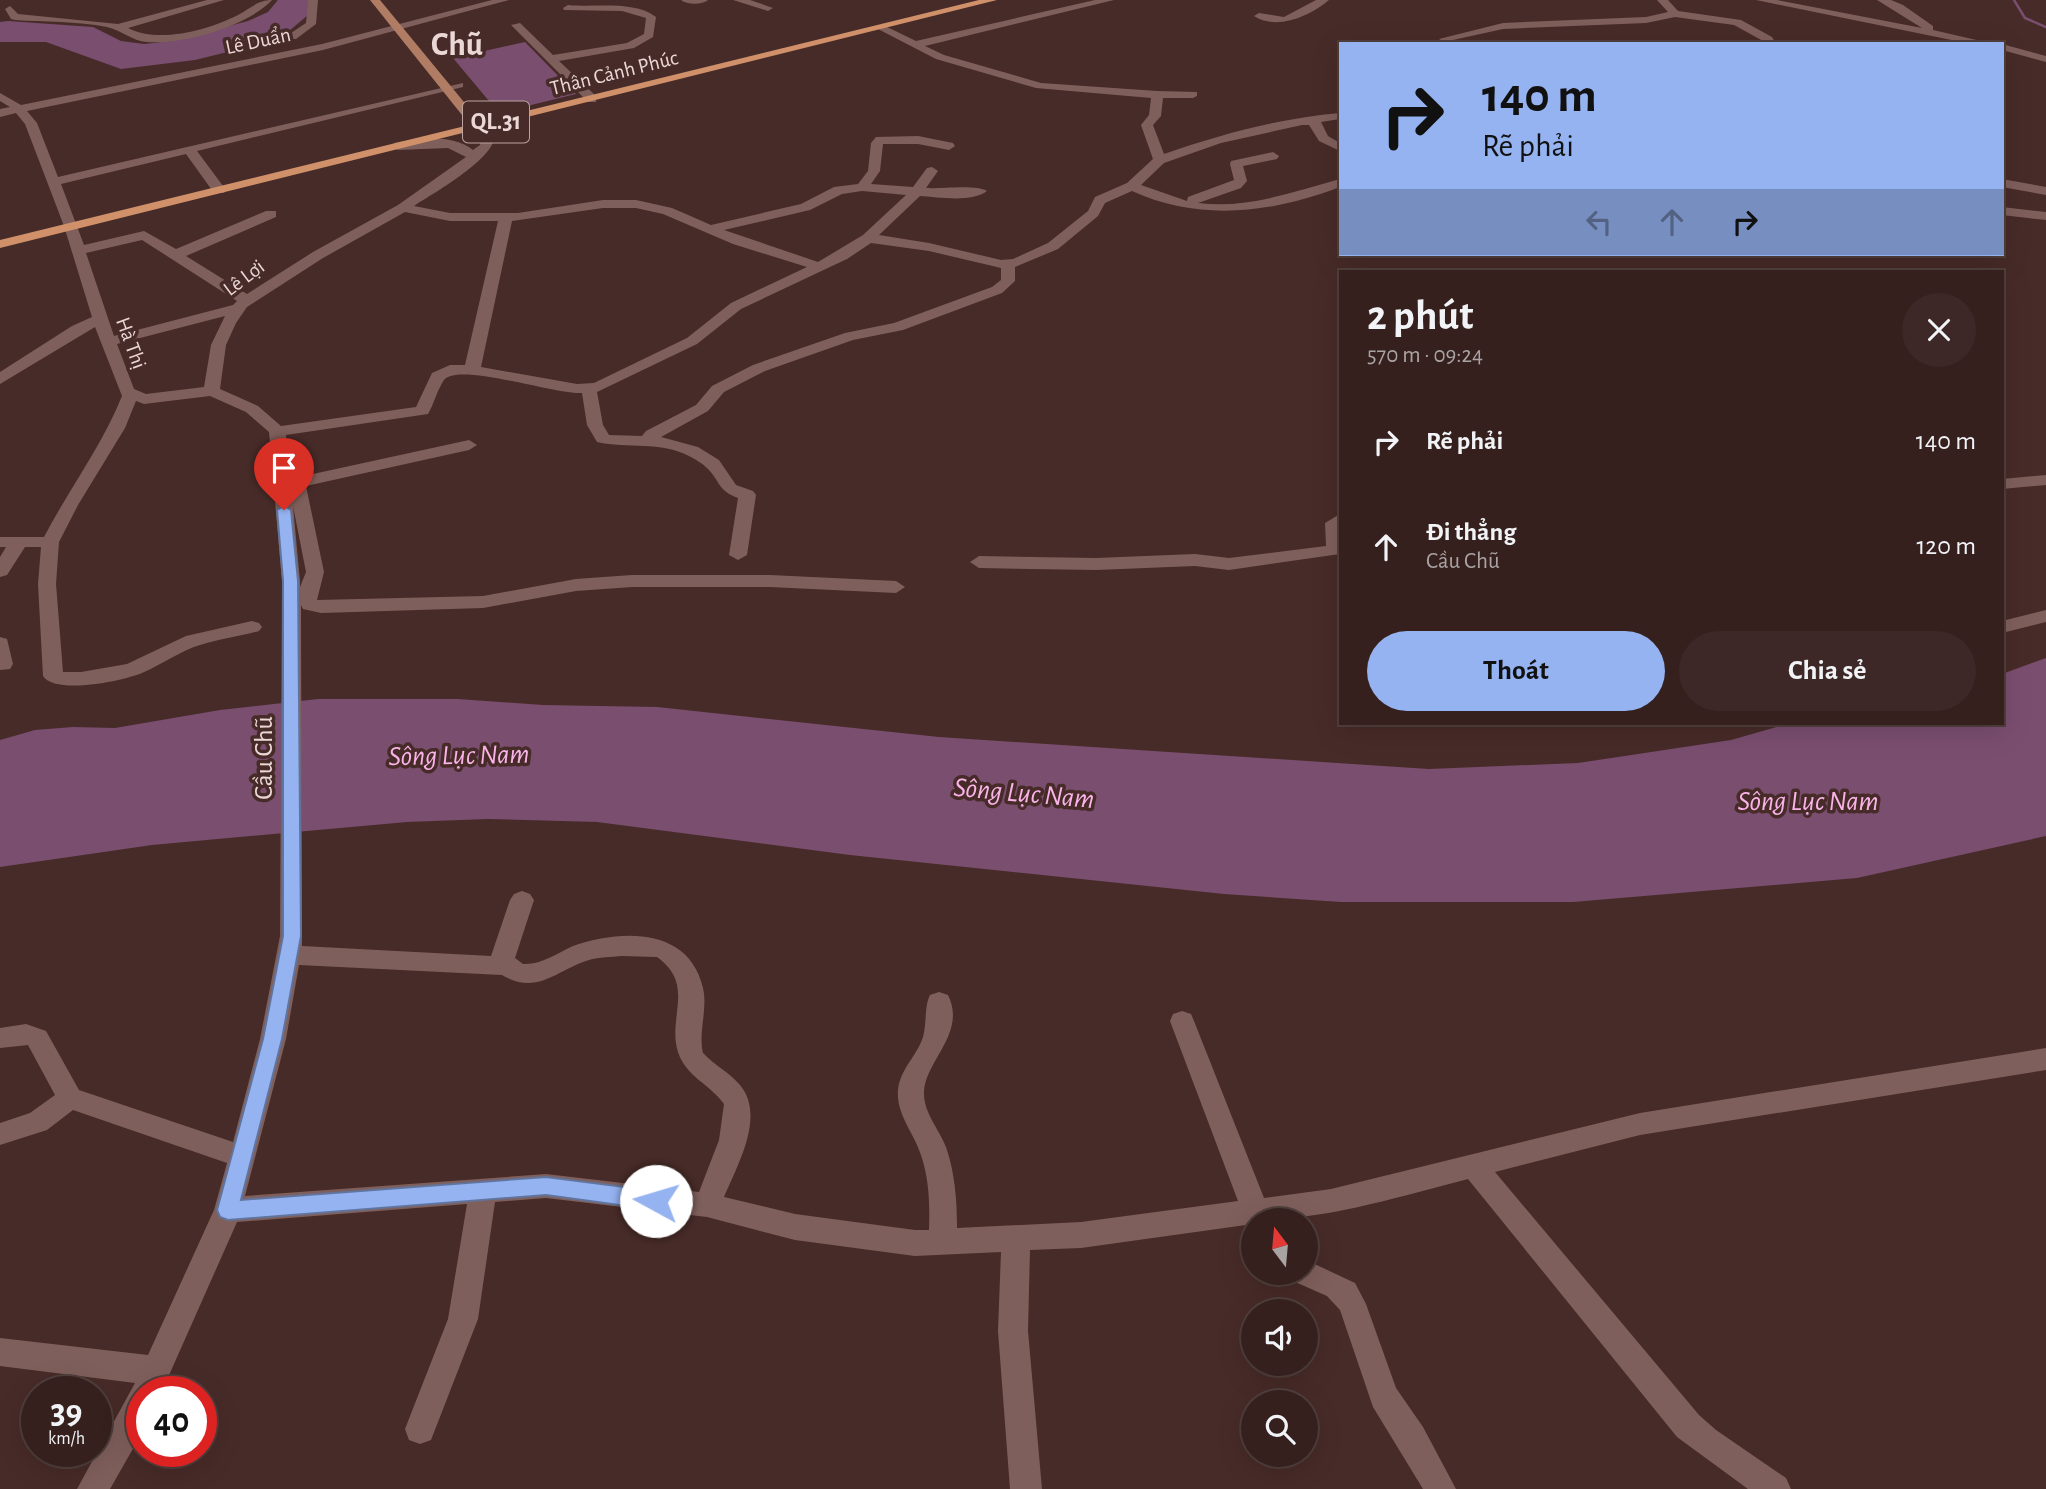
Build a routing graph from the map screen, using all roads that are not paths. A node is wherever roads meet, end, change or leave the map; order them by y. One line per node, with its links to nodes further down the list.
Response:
1 (219, 0): 24 (street)
2 (267, 0): 24 (street)
3 (313, 0): 28 (street)
4 (375, 0): 25 (main road)
5 (388, 0): 25 (main road)
6 (504, 0): 25 (street, Lê Duẩn)
7 (686, 0): 8 (street)
8 (703, 0)
9 (738, 0): 20 (street)
10 (992, 0): 26 (highway, Thân Cảnh Phúc / QL.31)
11 (1077, 0): 17 (street)
12 (1109, 0): 17 (street)
13 (1324, 0): 22 (street)
14 (1761, 0): 27 (street)
15 (1882, 0): 27 (street)
16 (1669, 1): 21 (street)
17 (1088, 5): 32 (street)
18 (8, 6): 24 (street)
19 (568, 8): 34 (street)
20 (768, 8)
21 (1675, 14): 29 (street); 30 (street)
22 (1259, 16)
23 (516, 25): 34 (street)
24 (119, 27)
25 (404, 27): 37 (main road); 42 (street, Lê Duẩn)
26 (881, 28): 32 (street); 41 (highway, Thân Cảnh Phúc / QL.31)
27 (1937, 32): 31 (street)
28 (292, 37)
29 (1444, 38)
30 (1769, 42)
31 (1980, 42)
32 (918, 44): 39 (street)
33 (2004, 48): 35 (street)
34 (550, 59): 41 (street)
35 (2046, 60): 36 (street)
36 (2046, 69)
37 (453, 86): 47 (main road); 51 (street)
38 (1193, 94): 39 (street)
39 (1157, 95): 54 (street)
40 (0, 97): 42 (street)
41 (592, 99): 44 (highway, Thân Cảnh Phúc / QL.31)
42 (19, 110): 43 (street, Lê Duẩn); 56 (street, Hà Thị)
43 (0, 113)
44 (521, 116): 47 (street, Lê Lợi)
45 (1339, 116): 46 (street)
46 (1309, 119): 50 (street); 54 (street)
47 (486, 129): 48 (highway, QL.31); 52 (street, Lê Lợi)
48 (398, 146): 52 (street); 61 (highway, QL.31)
49 (949, 146): 60 (street)
50 (1339, 147)
51 (190, 149): 56 (street); 61 (street)
52 (473, 156): 66 (street, Lê Lợi)
53 (1273, 156): 65 (street)
54 (1160, 160): 59 (street)
55 (933, 171): 64 (street)
56 (54, 182): 71 (street, Hà Thị)
57 (1339, 183): 65 (street)
58 (2004, 183): 63 (street)
59 (1132, 186): 65 (street); 77 (street)
60 (862, 187): 64 (street); 72 (street)
61 (219, 190): 71 (highway, QL.31)
62 (980, 191): 64 (street)
63 (2046, 191)
64 (916, 192): 73 (street)
65 (1184, 202)
66 (403, 208): 70 (street); 79 (street, Lê Lợi)
67 (2004, 211): 69 (street)
68 (271, 214): 76 (street)
69 (2046, 216)
70 (506, 217): 72 (street); 82 (street)
71 (71, 226): 74 (highway, QL.31); 75 (street, Hà Thị)
72 (710, 229): 78 (street)
73 (868, 238): 77 (street); 78 (street)
74 (0, 244)
75 (78, 251): 76 (street); 80 (street, Hà Thị)
76 (175, 255): 79 (street)
77 (1008, 264): 88 (street)
78 (817, 266): 84 (street)
79 (242, 304): 81 (street); 85 (street, Lê Lợi)
80 (100, 319): 81 (street, Hà Thị); 83 (street)
81 (107, 341): 86 (street, Hà Thị)
82 (472, 370): 84 (street); 87 (street)
83 (0, 379)
84 (589, 389): 88 (street)
85 (212, 391): 86 (street, Hà Thị); 87 (street)
86 (130, 395): 95 (street)
87 (277, 431): 92 (street)
88 (647, 441): 96 (street)
89 (469, 445): 92 (street)
90 (2046, 480): 91 (street)
91 (2004, 484)
92 (289, 485): 99 (street); 106 (street, Cầu Chũ)
93 (1339, 520): 97 (street)
94 (9, 542): 95 (street); 98 (street)
95 (50, 542): 101 (street)
96 (738, 555)
97 (979, 562)
98 (0, 571)
99 (896, 587)
100 (2046, 616): 102 (street)
101 (251, 627)
102 (2004, 627)
103 (0, 643): 104 (street)
104 (3, 664)
105 (522, 900): 107 (street)
106 (291, 945): 107 (street); 114 (street, Cầu Chũ)
107 (507, 967): 117 (street)
108 (939, 1002): 123 (street)
109 (1182, 1021): 118 (street)
110 (0, 1038): 112 (street)
111 (2046, 1059): 115 (street)
112 (70, 1098): 113 (street); 114 (street)
113 (0, 1134)
114 (241, 1157): 120 (street, Cầu Chũ)
115 (1474, 1166): 119 (street); 133 (street)
116 (483, 1193): 117 (street); 120 (street); 128 (street)
117 (707, 1205): 123 (street)
118 (1266, 1208)
119 (1298, 1208)
120 (228, 1210): 127 (street, Cầu Chũ)
121 (1241, 1217): 122 (street)
122 (1016, 1239): 123 (street); 131 (street)
123 (942, 1242)
124 (1318, 1280): 132 (street)
125 (0, 1352): 126 (street)
126 (126, 1376)
127 (154, 1376)
128 (420, 1429)
129 (126, 1432): 130 (street)
130 (93, 1489)
131 (1026, 1489)
132 (1440, 1489)
133 (1775, 1489)

